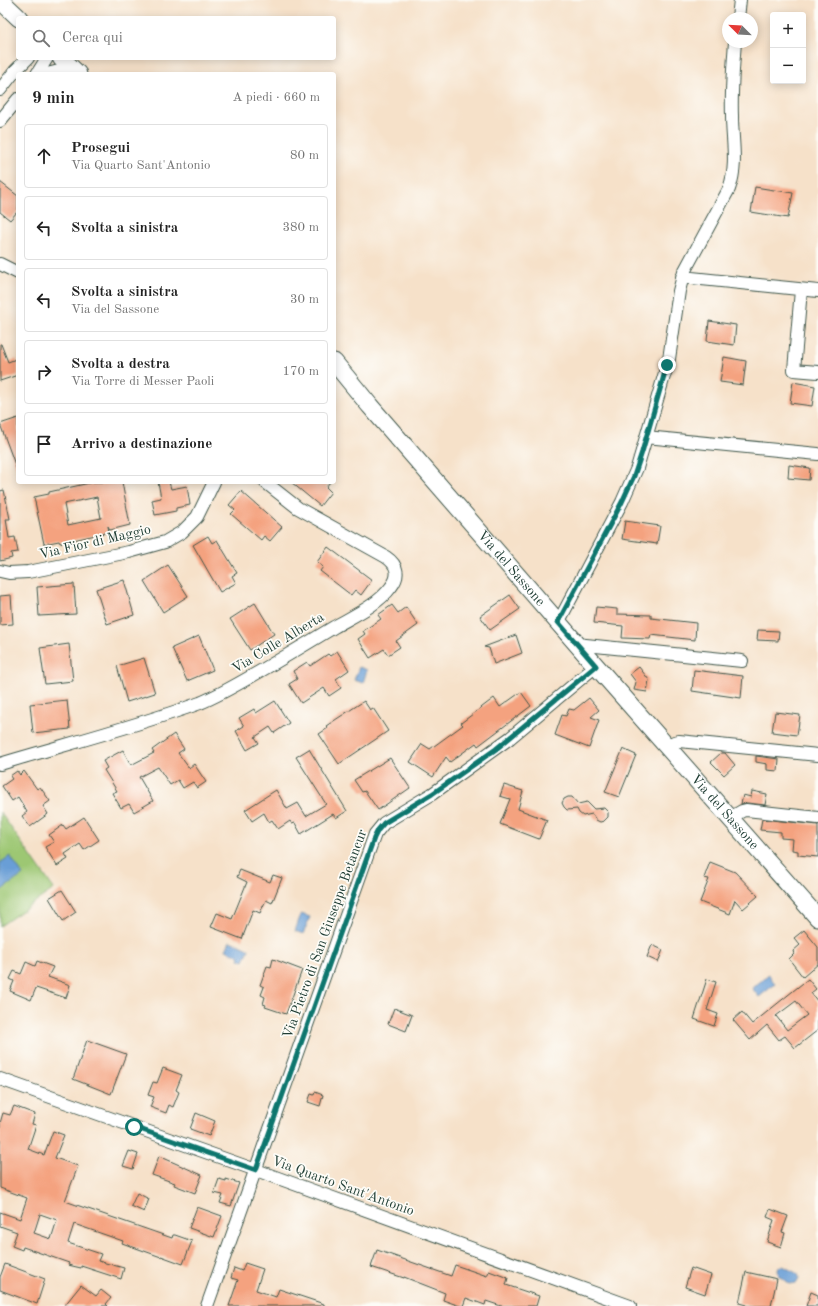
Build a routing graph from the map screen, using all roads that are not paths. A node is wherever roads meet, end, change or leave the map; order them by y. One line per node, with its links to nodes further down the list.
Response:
1 (0, 0): 4 (main road)
2 (740, 0): 3 (street)
3 (739, 12)
4 (17, 16)
5 (735, 48): 19 (street)
6 (20, 60): 10 (street)
7 (26, 60): 10 (street)
8 (46, 60): 11 (street)
9 (64, 60): 13 (main road)
10 (15, 71): 14 (street)
11 (38, 72)
12 (55, 72): 13 (street)
13 (77, 72)
14 (0, 90)
15 (16, 101): 16 (street)
16 (0, 121)
17 (0, 264): 18 (street)
18 (16, 272)
19 (682, 277): 20 (street); 24 (street)
20 (801, 290): 21 (street); 23 (street)
21 (818, 292)
22 (336, 364): 29 (main road, Via del Sassone)
23 (818, 372)
24 (646, 437): 25 (street); 29 (street)
25 (818, 454)
26 (213, 484): 28 (street, Via Fior di Maggio)
27 (268, 484): 35 (street, Via Colle Alberta)
28 (0, 571)
29 (558, 622): 30 (main road, Via del Sassone)
30 (576, 644): 31 (street); 32 (main road, Via del Sassone)
31 (742, 661)
32 (596, 666): 33 (main road, Via del Sassone); 40 (street, Via Pietro di San Giuseppe Betancur)
33 (667, 747): 34 (street); 36 (main road, Via del Sassone)
34 (818, 755)
35 (0, 764)
36 (730, 818): 37 (street); 38 (main road, Via del Sassone)
37 (818, 818)
38 (818, 918)
39 (0, 1079): 40 (street, Via Quarto Sant'Antonio)
40 (256, 1170): 41 (street, Via Pietro di San Giuseppe Betancur); 42 (street, Via Quarto Sant'Antonio)
41 (207, 1306)
42 (630, 1306)

